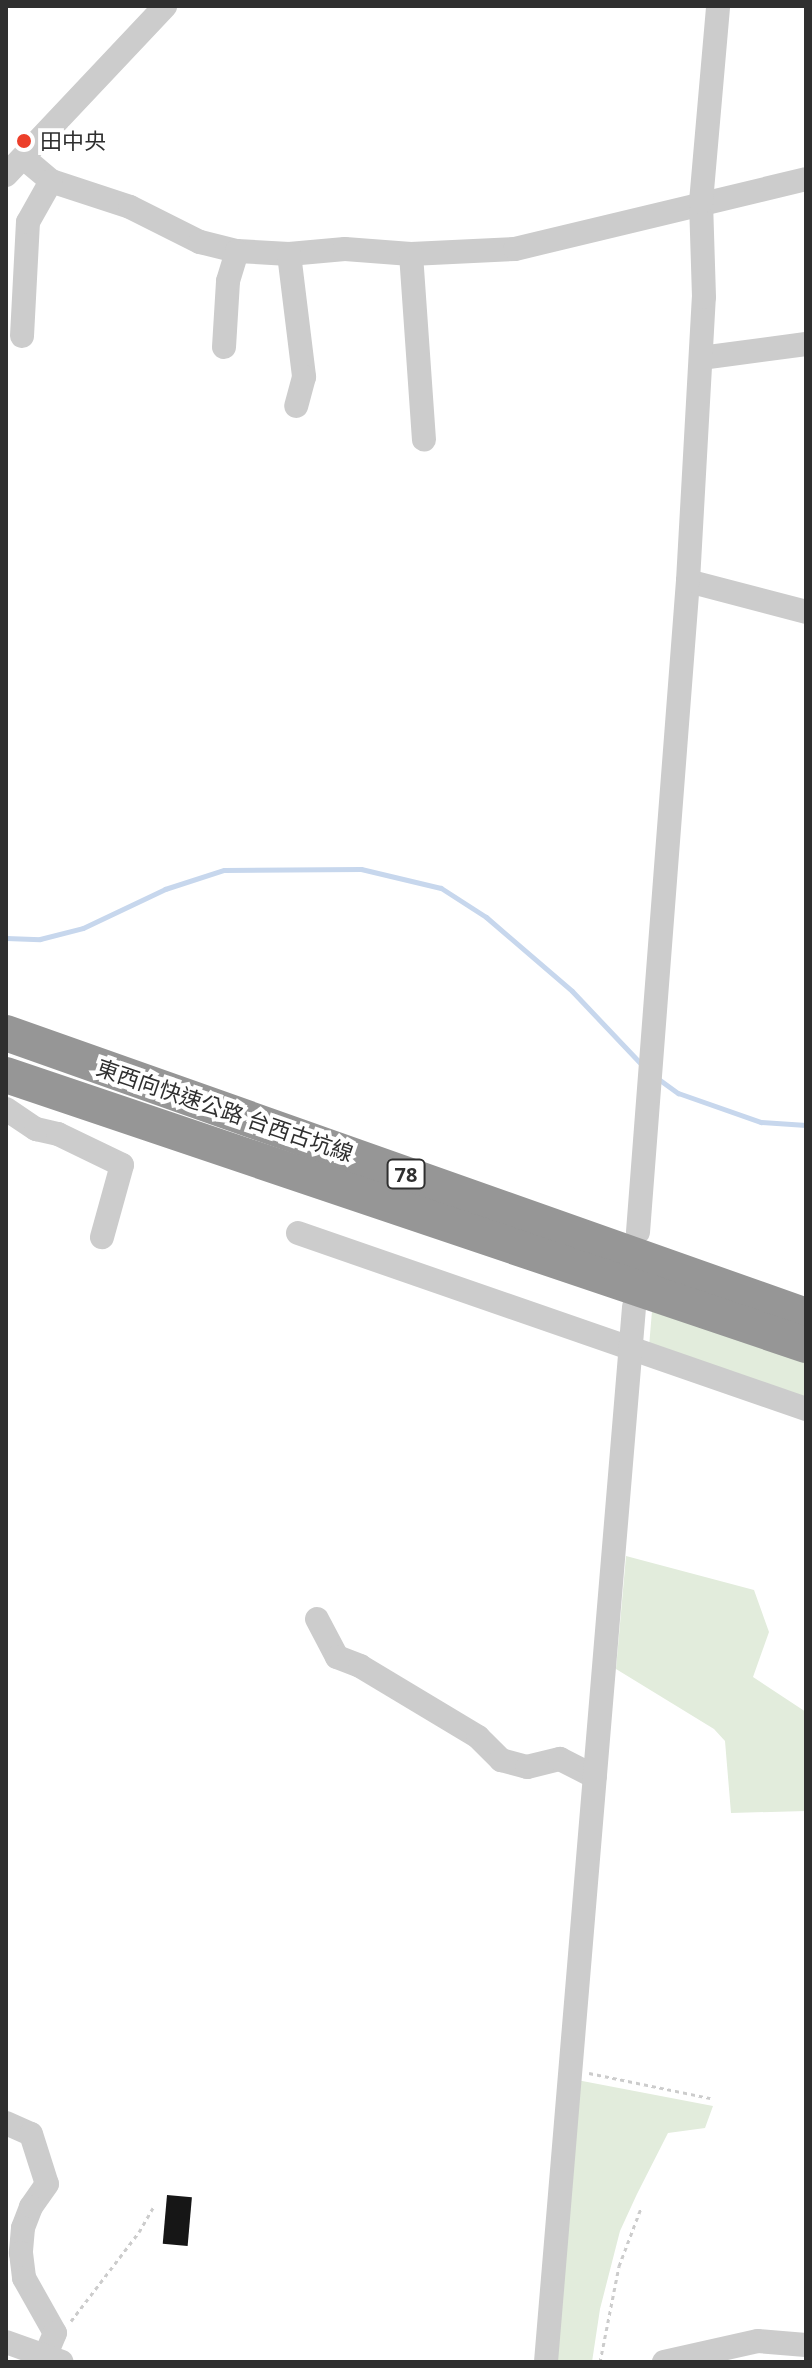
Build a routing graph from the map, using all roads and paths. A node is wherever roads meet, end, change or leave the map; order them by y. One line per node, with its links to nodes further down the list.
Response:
1 (165, 6): 3 (street)
2 (718, 6): 6 (street)
3 (12, 168): 5 (street)
4 (806, 179): 6 (street)
5 (51, 181): 7 (street); 10 (street)
6 (701, 202): 9 (street); 13 (street)
7 (237, 251): 8 (street); 12 (street)
8 (289, 254): 9 (street); 14 (street)
9 (411, 254): 15 (street)
10 (22, 336)
11 (806, 344): 13 (street)
12 (224, 347)
13 (701, 358): 16 (street)
14 (296, 406)
15 (424, 440)
16 (688, 581): 17 (street); 21 (street)
17 (806, 612)
18 (6, 1033): 25 (highway, 東西向快速公路 台西古坑線 / 78, bridge)
19 (6, 1075): 26 (highway, 東西向快速公路 台西古坑線 / 78, bridge)
20 (6, 1109): 23 (street)
21 (638, 1232)
22 (298, 1233): 27 (street)
23 (102, 1237)
24 (634, 1307): 27 (street)
25 (806, 1316)
26 (806, 1345)
27 (632, 1348): 28 (street); 30 (street)
28 (806, 1409)
29 (317, 1619): 30 (street)
30 (595, 1777): 31 (street)
31 (570, 2069): 32 (path); 41 (street)
32 (710, 2098)
33 (6, 2123): 36 (street)
34 (153, 2208): 36 (path)
35 (641, 2208): 42 (path)
36 (55, 2333): 40 (street)
37 (6, 2342): 40 (street)
38 (806, 2345): 43 (street)
39 (806, 2357): 44 (street)
40 (53, 2359)
41 (546, 2362)
42 (600, 2362)
43 (664, 2362)
44 (797, 2362)

